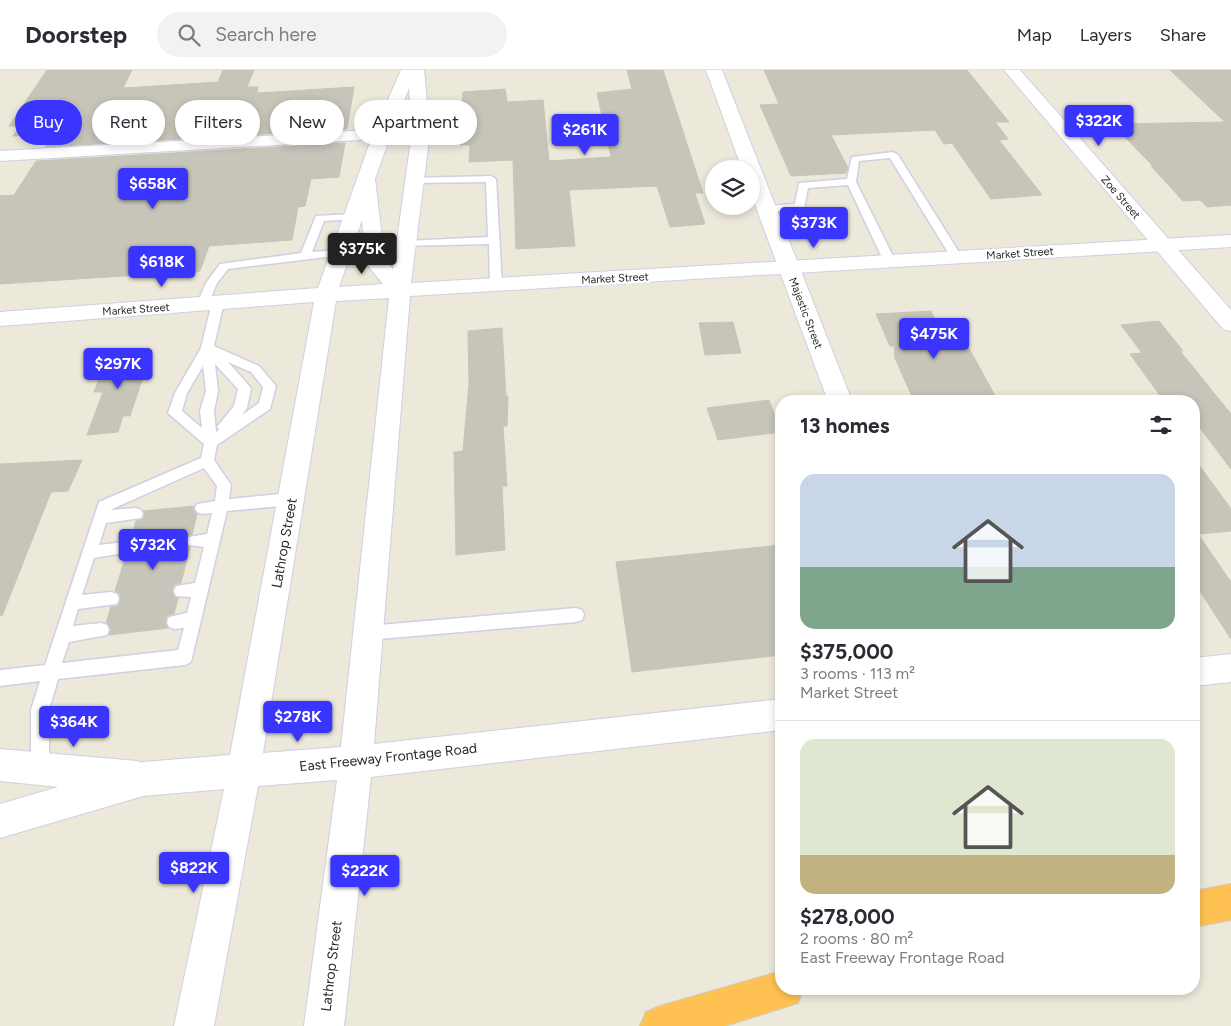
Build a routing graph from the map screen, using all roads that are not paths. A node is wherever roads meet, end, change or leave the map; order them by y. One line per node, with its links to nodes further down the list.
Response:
1 (409, 70): 5 (street, Lathrop Street)
2 (416, 70): 6 (street, Lathrop Street)
3 (714, 70): 11 (street, Majestic Street)
4 (1012, 70): 21 (street, Zoe Street)
5 (396, 100)
6 (418, 100)
7 (354, 136): 10 (street)
8 (378, 145): 12 (street, Lathrop Street)
9 (419, 145): 13 (street, Lathrop Street)
10 (0, 156)
11 (748, 160)
12 (367, 175): 17 (street, Lathrop Street); 28 (street)
13 (415, 180): 18 (lane); 20 (street, Lathrop Street)
14 (851, 182): 16 (lane); 24 (lane); 25 (lane)
15 (760, 193): 16 (street, Majestic Street)
16 (766, 209): 26 (street, Majestic Street)
17 (352, 217): 22 (street, Lathrop Street); 23 (lane)
18 (494, 240): 20 (lane); 27 (lane)
19 (1231, 240): 21 (street, Market Street)
20 (406, 244): 28 (street, Lathrop Street)
21 (1162, 245): 24 (street, Market Street); 32 (street, Zoe Street)
22 (339, 253): 23 (lane); 29 (street, Lathrop Street)
23 (305, 256): 30 (lane)
24 (956, 257): 25 (street, Market Street)
25 (890, 262): 26 (street, Market Street)
26 (789, 268): 27 (street, Market Street); 34 (street, Majestic Street)
27 (496, 286): 28 (street, Market Street)
28 (400, 291): 29 (street, Market Street); 54 (street, Lathrop Street)
29 (326, 295): 30 (street, Market Street); 37 (street, Lathrop Street)
30 (211, 303): 31 (street, Market Street); 33 (lane)
31 (0, 319)
32 (1231, 324)
33 (207, 348): 35 (lane); 35 (lane); 35 (lane); 35 (lane)
34 (838, 395)
35 (211, 442): 36 (lane)
36 (207, 461): 38 (lane); 41 (lane)
37 (291, 499): 38 (lane); 64 (street, Lathrop Street)
38 (221, 506): 39 (lane); 42 (lane)
39 (202, 508)
40 (136, 514): 41 (lane)
41 (100, 518): 45 (lane)
42 (212, 540): 43 (lane); 46 (lane)
43 (194, 541)
44 (125, 548): 45 (lane)
45 (89, 552): 49 (lane)
46 (200, 590): 47 (lane); 51 (lane)
47 (182, 591)
48 (111, 599): 49 (lane)
49 (72, 603): 55 (lane)
50 (576, 615): 54 (lane)
51 (193, 620): 52 (lane); 57 (lane)
52 (175, 622)
53 (101, 630): 55 (lane)
54 (368, 633): 61 (street, Lathrop Street)
55 (62, 635): 57 (lane)
56 (1231, 668): 58 (street)
57 (51, 671): 59 (lane); 63 (lane)
58 (1200, 671)
59 (0, 678)
60 (775, 716): 61 (street, East Freeway Frontage Road)
61 (356, 762): 64 (street, East Freeway Frontage Road); 71 (street, Lathrop Street)
62 (0, 765): 63 (street)
63 (40, 769): 65 (street)
64 (244, 771): 65 (street, East Freeway Frontage Road); 70 (street, Lathrop Street)
65 (143, 779): 66 (street, East Freeway Frontage Road)
66 (0, 821)
67 (1231, 902): 68 (highway)
68 (1200, 907)
69 (775, 992): 72 (highway)
70 (194, 1026)
71 (324, 1026)
72 (660, 1026)

